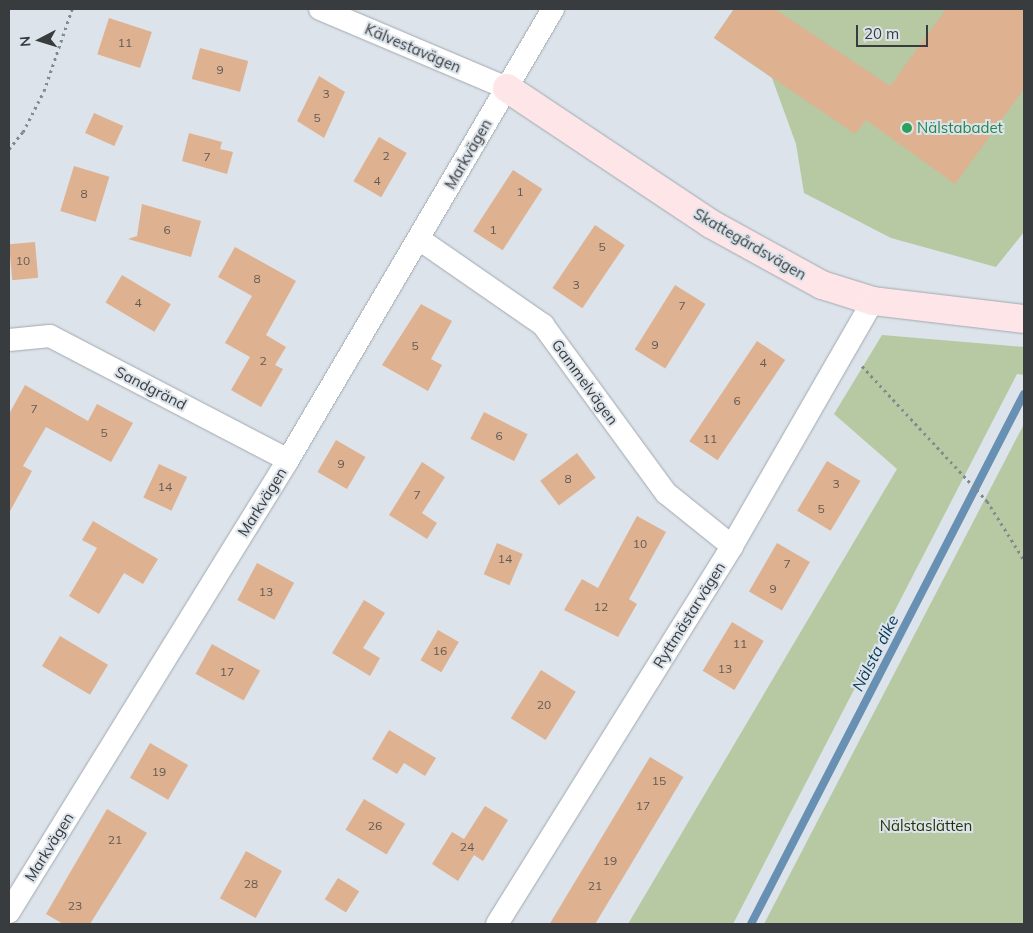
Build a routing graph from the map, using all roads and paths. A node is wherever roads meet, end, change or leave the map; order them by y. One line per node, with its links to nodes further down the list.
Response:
1 (72, 9): 5 (path)
2 (320, 9): 4 (street, Kälvestavägen)
3 (552, 9): 4 (street, Markvägen)
4 (507, 88): 6 (street, Markvägen); 7 (street, Skattegårdsvägen)
5 (9, 149)
6 (419, 239): 11 (street, Markvägen); 12 (street, Gammelvägen)
7 (873, 301): 8 (street, Skattegårdsvägen); 10 (street, Ryttmästarvägen)
8 (1024, 319)
9 (9, 340): 11 (street, Sandgränd)
10 (847, 349): 12 (street, Ryttmästarvägen); 13 (path)
11 (288, 460): 14 (street, Markvägen)
12 (732, 546): 15 (street, Ryttmästarvägen)
13 (1024, 560)
14 (9, 912)
15 (498, 924)

